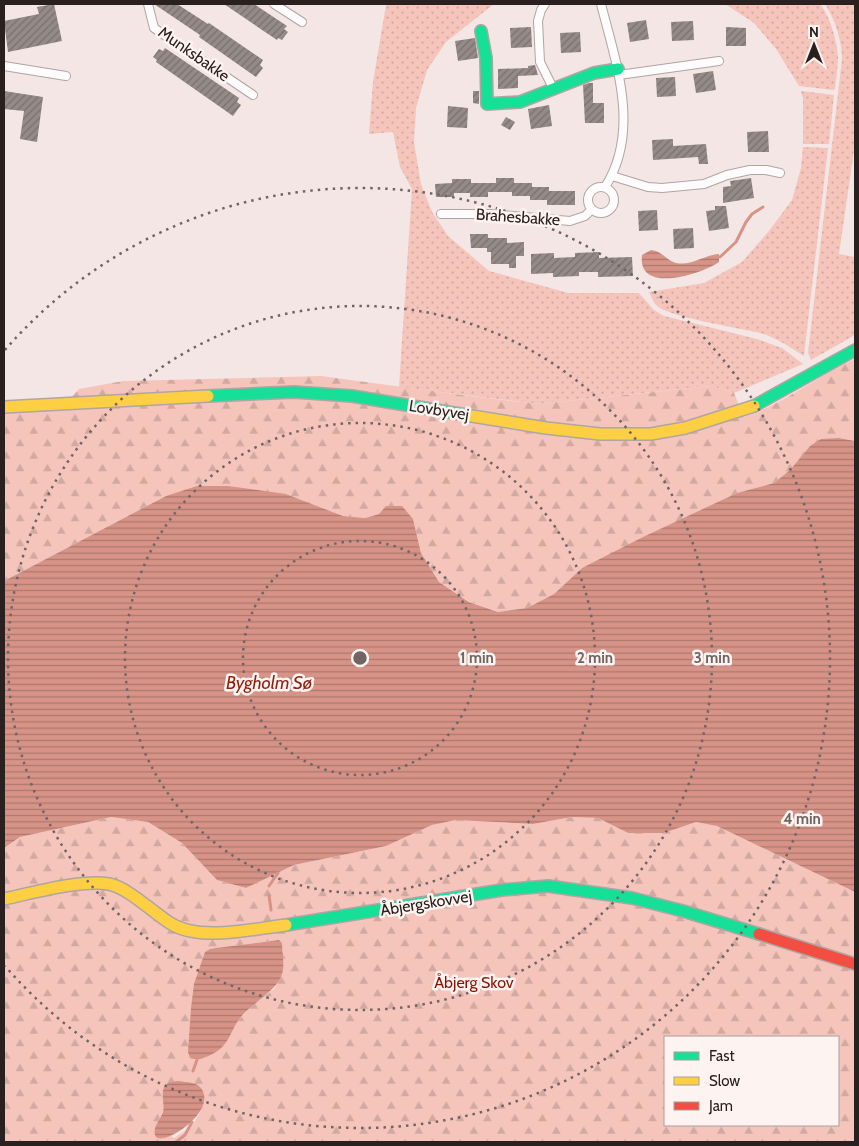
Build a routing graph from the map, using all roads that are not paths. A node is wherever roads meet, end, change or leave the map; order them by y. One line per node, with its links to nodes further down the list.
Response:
1 (148, 4): 12 (street, Munksbakke)
2 (274, 4): 5 (street)
3 (545, 4): 11 (street)
4 (601, 4): 9 (street)
5 (302, 22)
6 (481, 31): 11 (street)
7 (720, 61): 9 (street)
8 (4, 66): 10 (street)
9 (619, 72): 11 (street); 14 (street)
10 (66, 76)
11 (553, 88)
12 (253, 95)
13 (780, 173): 14 (street)
14 (612, 176): 15 (street)
15 (605, 188): 16 (street); 16 (street, Brahesbakke)
16 (592, 209): 17 (street, Brahesbakke)
17 (441, 214)
18 (855, 350): 19 (street, Lovbyvej)
19 (4, 407)
20 (4, 899): 21 (street, Åbjergskovvej)
21 (855, 964)

